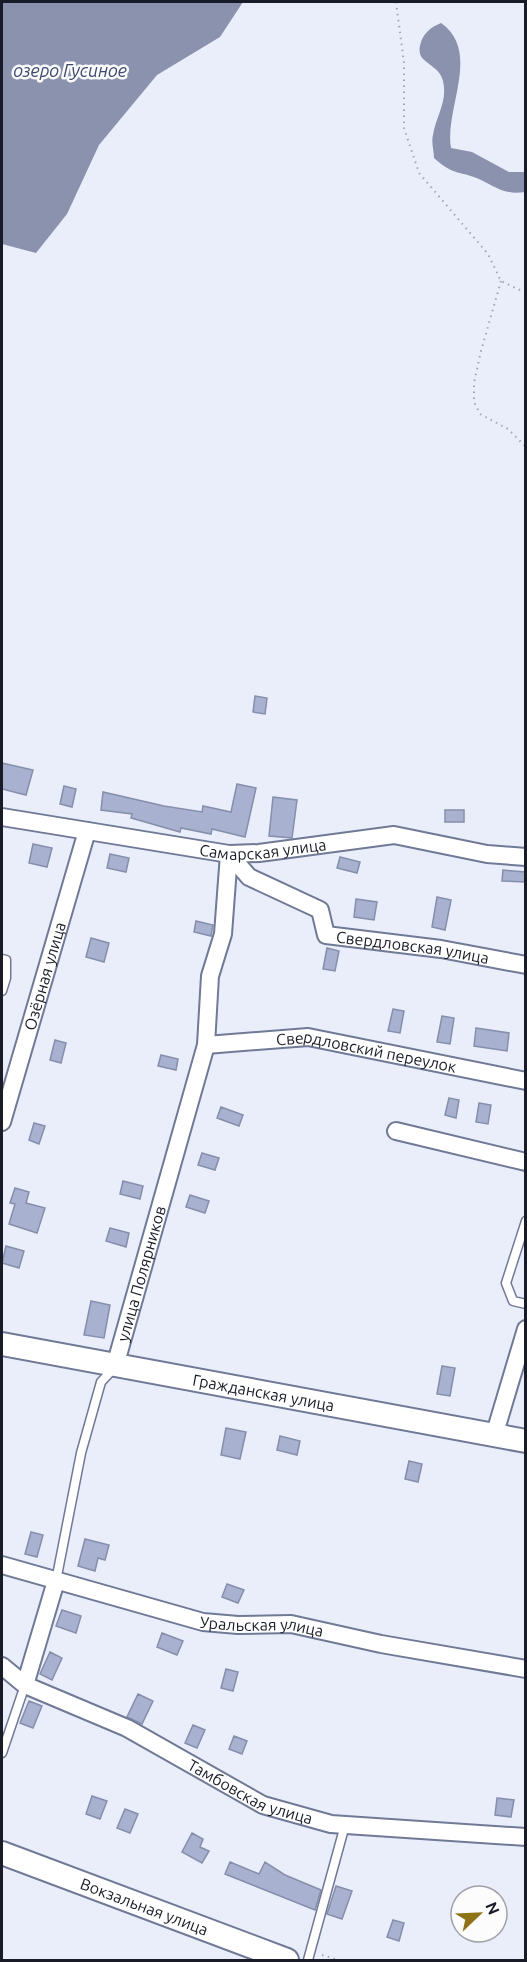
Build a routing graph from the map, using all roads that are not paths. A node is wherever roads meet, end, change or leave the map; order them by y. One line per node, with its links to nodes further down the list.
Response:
1 (2, 817): 2 (street, Самарская улица)
2 (87, 831): 3 (street, Самарская улица); 10 (street, Озёрная улица)
3 (229, 854): 4 (street, Самарская улица); 6 (street, Свердловская улица); 8 (street, улица Полярников)
4 (525, 857)
5 (2, 958): 7 (lane)
6 (525, 965)
7 (2, 991)
8 (206, 1045): 9 (street, Свердловский переулок); 17 (street, улица Полярников)
9 (525, 1082)
10 (2, 1122)
11 (396, 1131): 12 (street)
12 (525, 1162)
13 (525, 1221): 14 (lane)
14 (525, 1304)
15 (525, 1329): 18 (street)
16 (2, 1344): 17 (street, Гражданская улица)
17 (115, 1366): 18 (street, Гражданская улица); 21 (lane, улица Полярников)
18 (494, 1436): 19 (street, Гражданская улица)
19 (525, 1441)
20 (2, 1565): 21 (street, Уральская улица)
21 (56, 1581): 23 (street, Уральская улица); 24 (street, улица Полярников)
22 (2, 1666): 24 (street, Тамбовская улица)
23 (525, 1669)
24 (25, 1685): 25 (lane); 26 (street, Тамбовская улица)
25 (2, 1753)
26 (345, 1826): 27 (street, Тамбовская улица); 30 (lane)
27 (525, 1837)
28 (2, 1853): 29 (street, Вокзальная улица)
29 (287, 1960)
30 (308, 1960)

